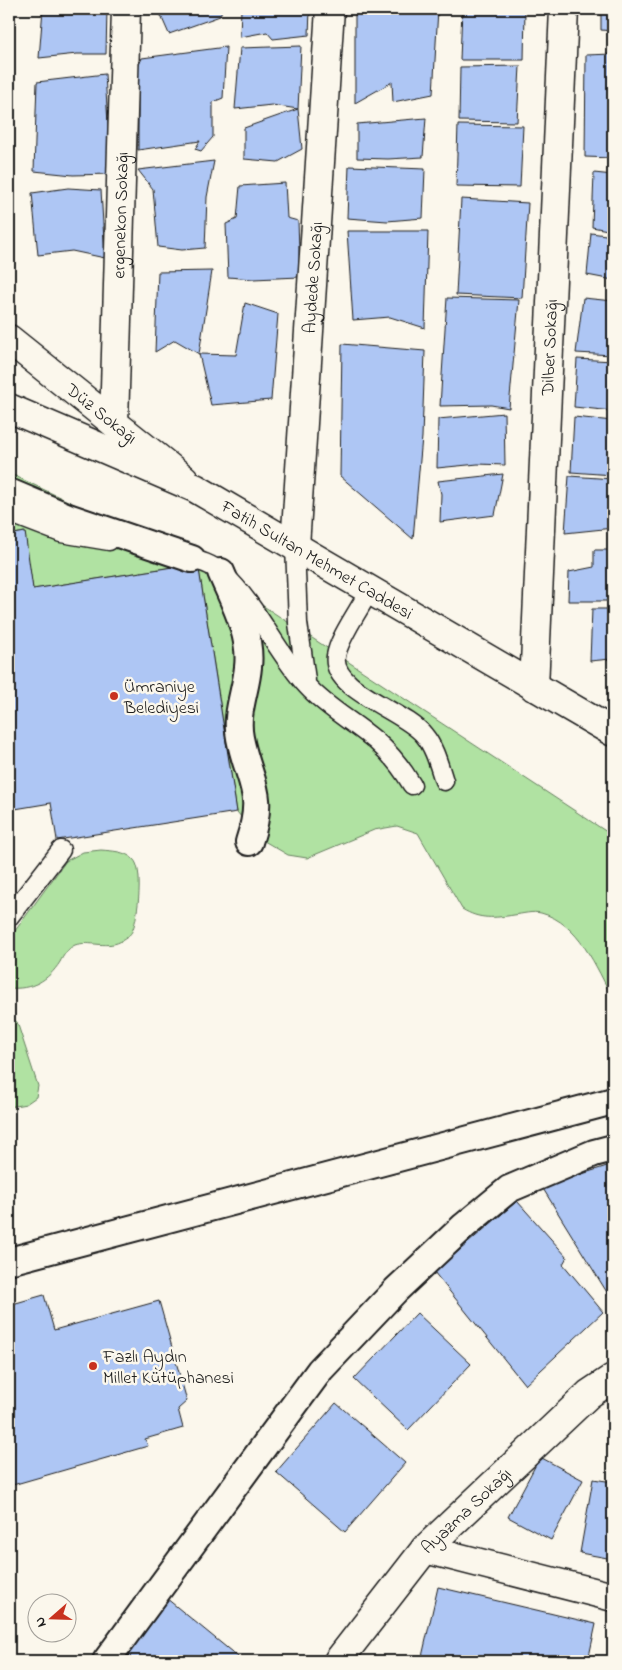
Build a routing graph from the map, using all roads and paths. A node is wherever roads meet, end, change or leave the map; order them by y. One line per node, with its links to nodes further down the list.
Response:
1 (126, 9): 6 (street, ergenekon Sokağı)
2 (330, 9): 10 (street, Aydede Sokağı)
3 (564, 9): 15 (street, Dilber Sokağı)
4 (9, 339): 6 (street, Düz Sokağı)
5 (9, 408): 7 (street, Fatih Sultan Mehmet Caddesi)
6 (114, 423): 7 (street, Düz Sokağı)
7 (195, 488): 10 (street, Fatih Sultan Mehmet Caddesi)
8 (9, 492): 11 (street)
9 (9, 513): 11 (lane)
10 (295, 546): 13 (street, Fatih Sultan Mehmet Caddesi); 14 (lane)
11 (192, 559): 12 (lane)
12 (221, 572): 14 (lane); 19 (street)
13 (369, 591): 15 (street, Fatih Sultan Mehmet Caddesi); 17 (lane)
14 (307, 686): 18 (lane)
15 (534, 687): 16 (street, Fatih Sultan Mehmet Caddesi)
16 (613, 732)
17 (444, 781)
18 (412, 785)
19 (249, 842)
20 (61, 850): 21 (lane)
21 (9, 917)
22 (613, 1101): 24 (street)
23 (613, 1148): 28 (street)
24 (9, 1261)
25 (613, 1378): 26 (street, Ayazma Sokağı)
26 (425, 1549): 27 (street); 29 (street, Ayazma Sokağı)
27 (613, 1597)
28 (106, 1661)
29 (338, 1661)

